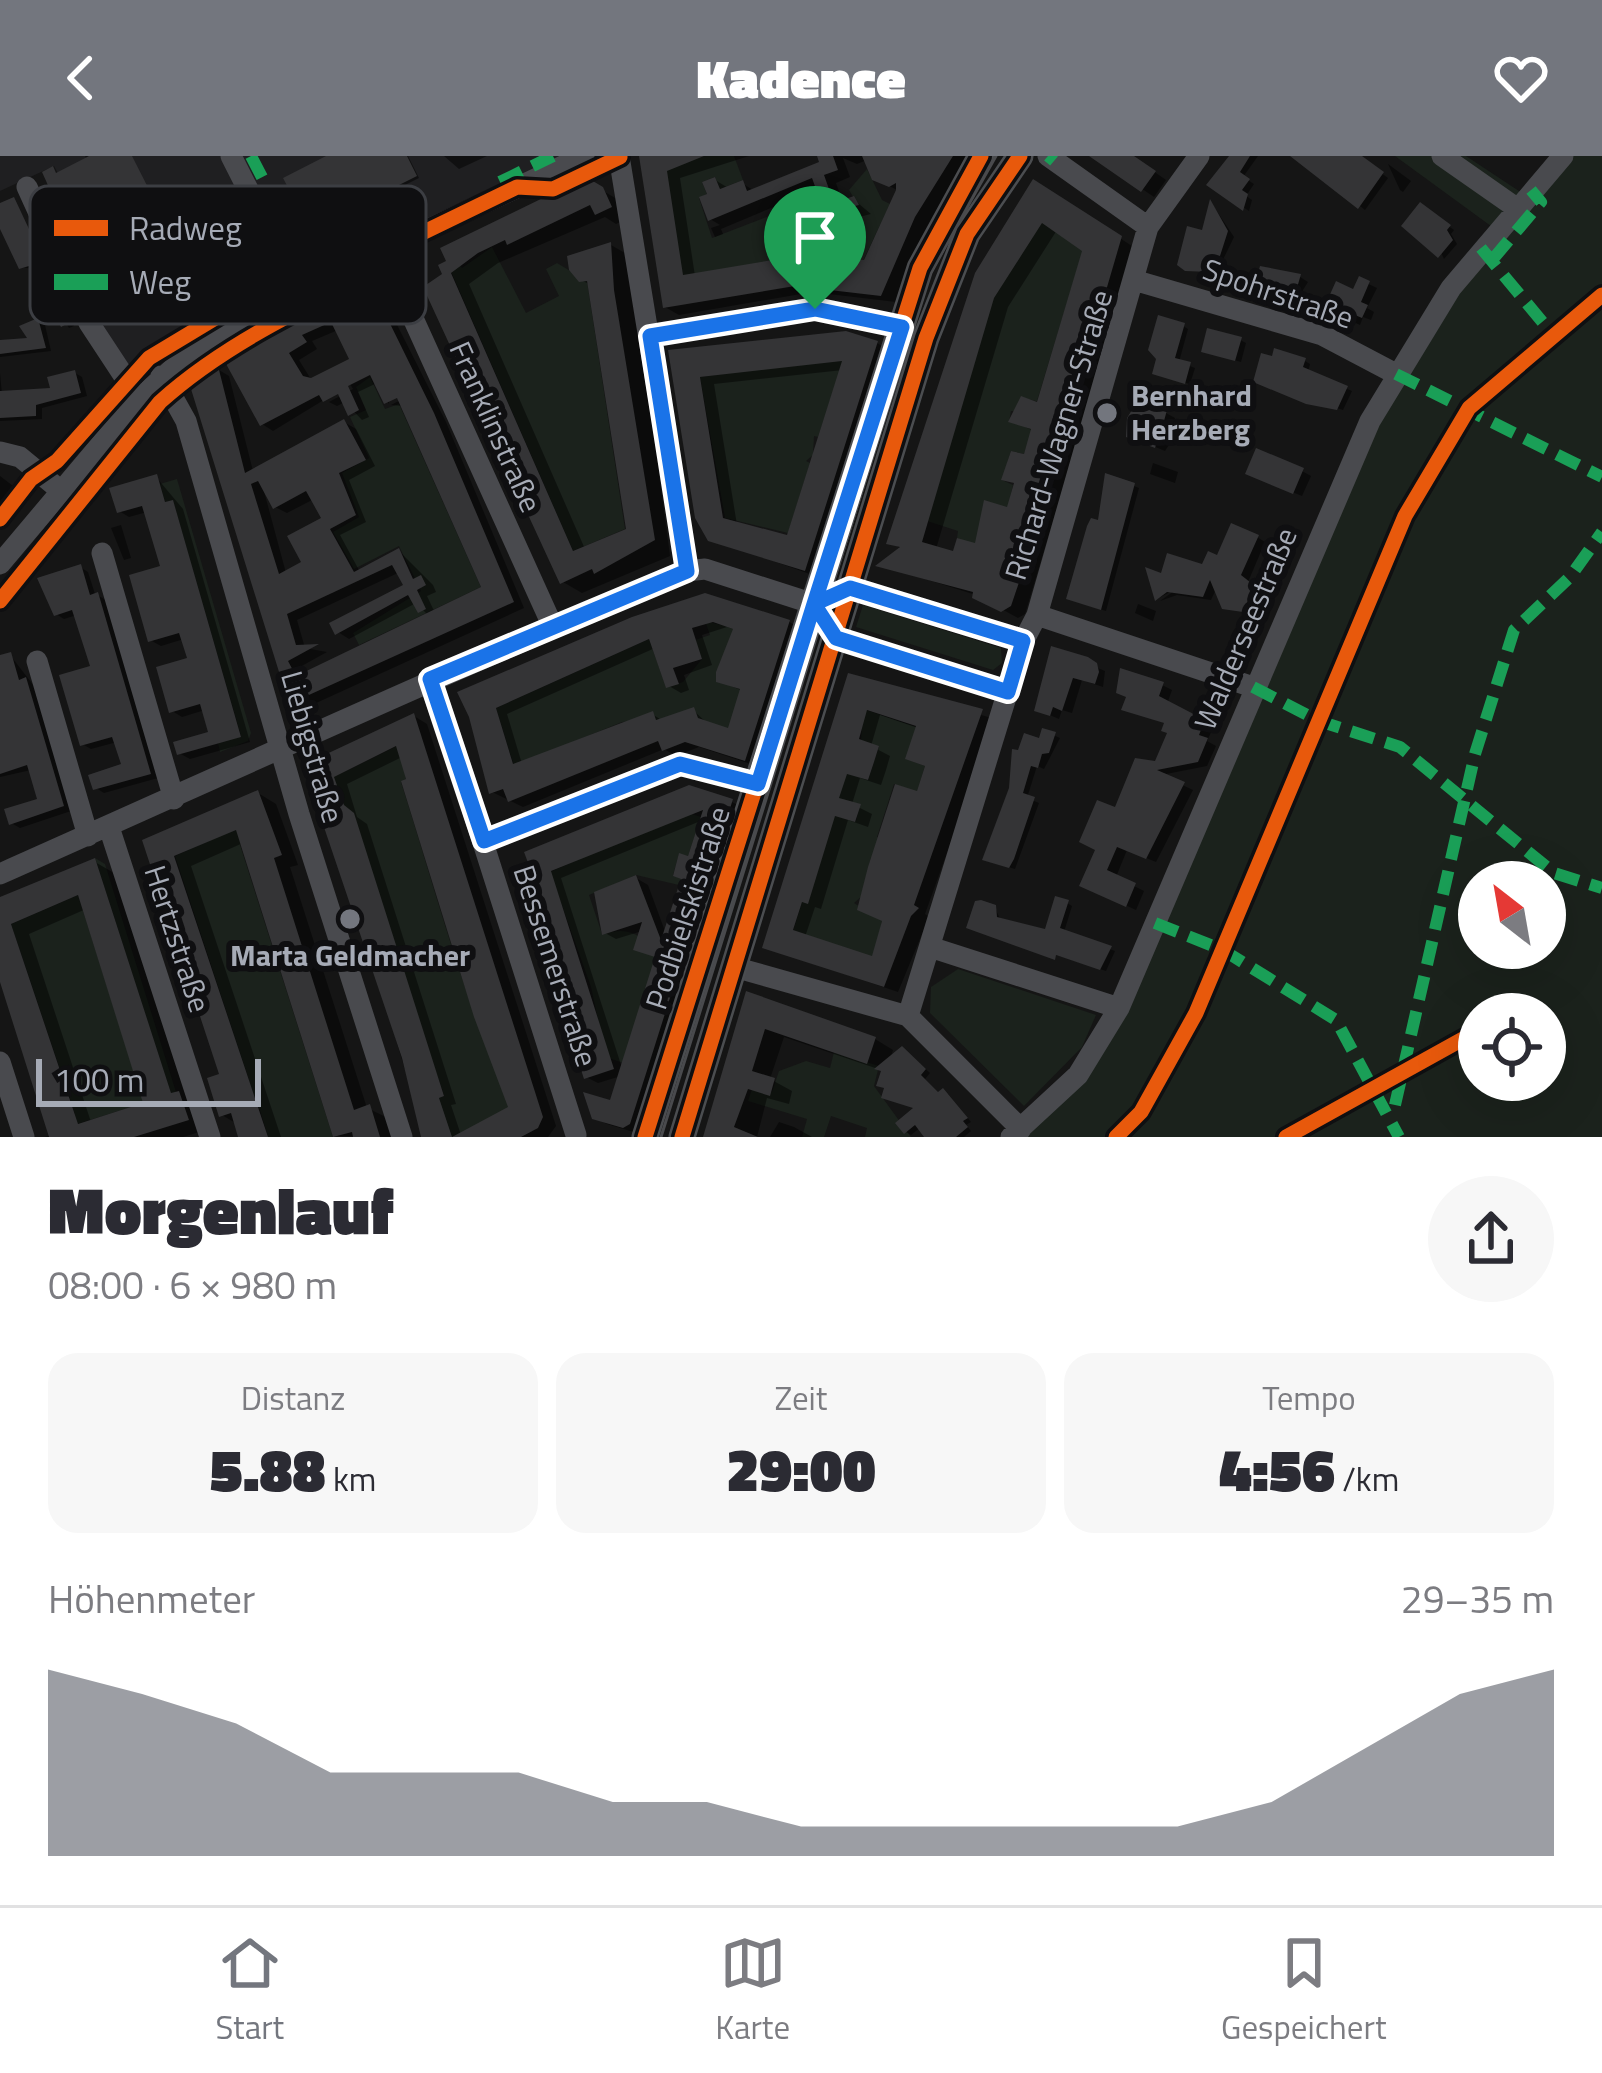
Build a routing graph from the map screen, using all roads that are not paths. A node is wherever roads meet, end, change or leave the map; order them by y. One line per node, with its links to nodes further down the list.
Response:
1 (231, 156): 10 (street)
2 (584, 156): 15 (street)
3 (619, 156): 21 (street)
4 (981, 156): 20 (main road, Podbielskistraße)
5 (1020, 156): 30 (main road, Podbielskistraße)
6 (1199, 156): 14 (street, Richard-Wagner-Straße)
7 (1442, 156): 13 (street)
8 (1563, 156): 13 (street, Walderseestraße)
9 (1051, 158): 14 (street)
10 (246, 186)
11 (27, 188): 12 (street)
12 (30, 195)
13 (1515, 207): 22 (street, Walderseestraße)
14 (1148, 227): 16 (street, Richard-Wagner-Straße)
15 (426, 231)
16 (1136, 281): 22 (street, Spohrstraße); 32 (street, Richard-Wagner-Straße)
17 (90, 324): 24 (street)
18 (235, 324): 23 (street)
19 (416, 324): 33 (street, Franklinstraße)
20 (902, 327): 21 (street); 31 (main road, Podbielskistraße)
21 (650, 336): 29 (street)
22 (1396, 374): 38 (street, Walderseestraße)
23 (161, 376): 24 (street); 40 (street, Liebigstraße)
24 (139, 399): 26 (street)
25 (0, 452): 26 (street)
26 (60, 490): 28 (street)
27 (102, 553): 42 (street)
28 (0, 564)
29 (687, 571): 31 (street); 33 (street)
30 (850, 588): 31 (street); 34 (main road, Podbielskistraße); 35 (street)
31 (814, 604): 34 (street); 41 (main road, Podbielskistraße)
32 (1037, 615): 35 (street, Richard-Wagner-Straße); 38 (street)
33 (553, 627): 37 (street)
34 (836, 638): 39 (street); 47 (main road, Podbielskistraße)
35 (1023, 641): 39 (street, Richard-Wagner-Straße)
36 (37, 661): 43 (street, Hertzstraße)
37 (430, 679): 40 (street); 44 (street, Bessemerstraße)
38 (1253, 687): 48 (street, Walderseestraße)
39 (1008, 692): 46 (street, Richard-Wagner-Straße)
40 (281, 750): 42 (street); 55 (street, Liebigstraße)
41 (758, 784): 44 (street); 56 (main road, Podbielskistraße)
42 (174, 799): 43 (street)
43 (99, 831): 45 (street); 52 (street, Hertzstraße)
44 (484, 841): 53 (street, Bessemerstraße)
45 (2, 868)
46 (930, 947): 48 (street); 49 (street, Richard-Wagner-Straße)
47 (734, 968): 49 (street); 57 (main road, Podbielskistraße)
48 (1118, 1008): 51 (street, Walderseestraße)
49 (908, 1016): 51 (street)
50 (0, 1062): 54 (street)
51 (1016, 1133)
52 (202, 1135)
53 (577, 1136)
54 (24, 1137)
55 (402, 1137)
56 (645, 1137)
57 (682, 1137)

